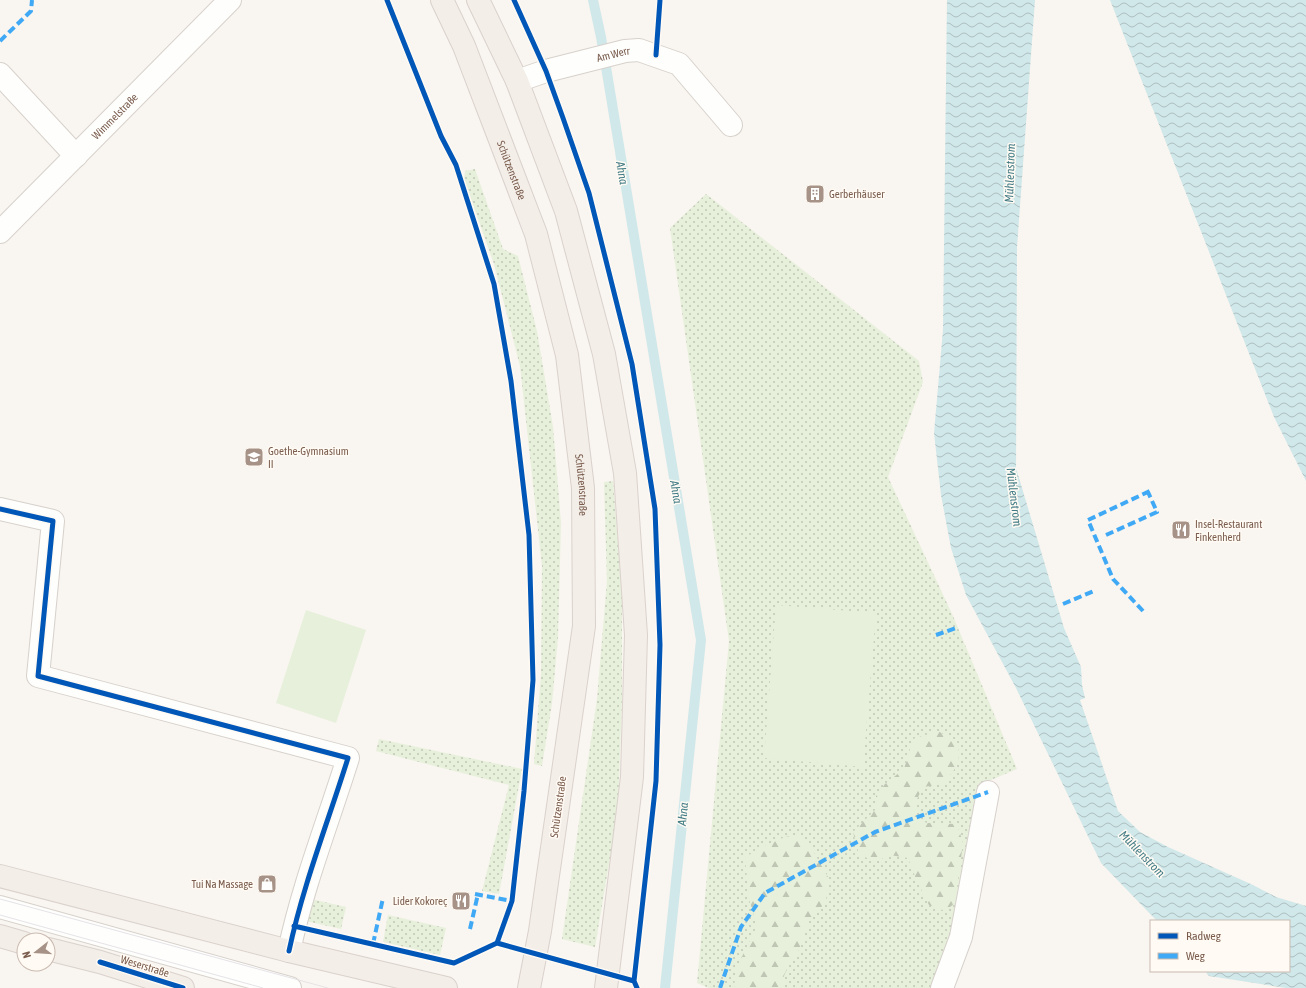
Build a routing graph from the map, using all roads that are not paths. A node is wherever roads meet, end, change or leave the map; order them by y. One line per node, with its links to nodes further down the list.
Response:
1 (230, 0): 7 (street, Wimmelstraße)
2 (442, 0): 20 (main road, Schützenstraße)
3 (478, 0): 5 (main road)
4 (0, 74): 7 (street)
5 (517, 81): 6 (street, Am Werr); 21 (main road)
6 (731, 125)
7 (76, 156): 8 (street, Wimmelstraße)
8 (0, 232)
9 (0, 509): 16 (street)
10 (988, 792): 22 (street)
11 (0, 876): 16 (main road)
12 (0, 908): 18 (street)
13 (0, 936): 14 (main road)
14 (16, 941)
15 (56, 951): 17 (main road, Weserstraße)
16 (289, 951): 19 (main road)
17 (183, 988)
18 (290, 988)
19 (446, 988)
20 (529, 988)
21 (606, 988)
22 (942, 988)

